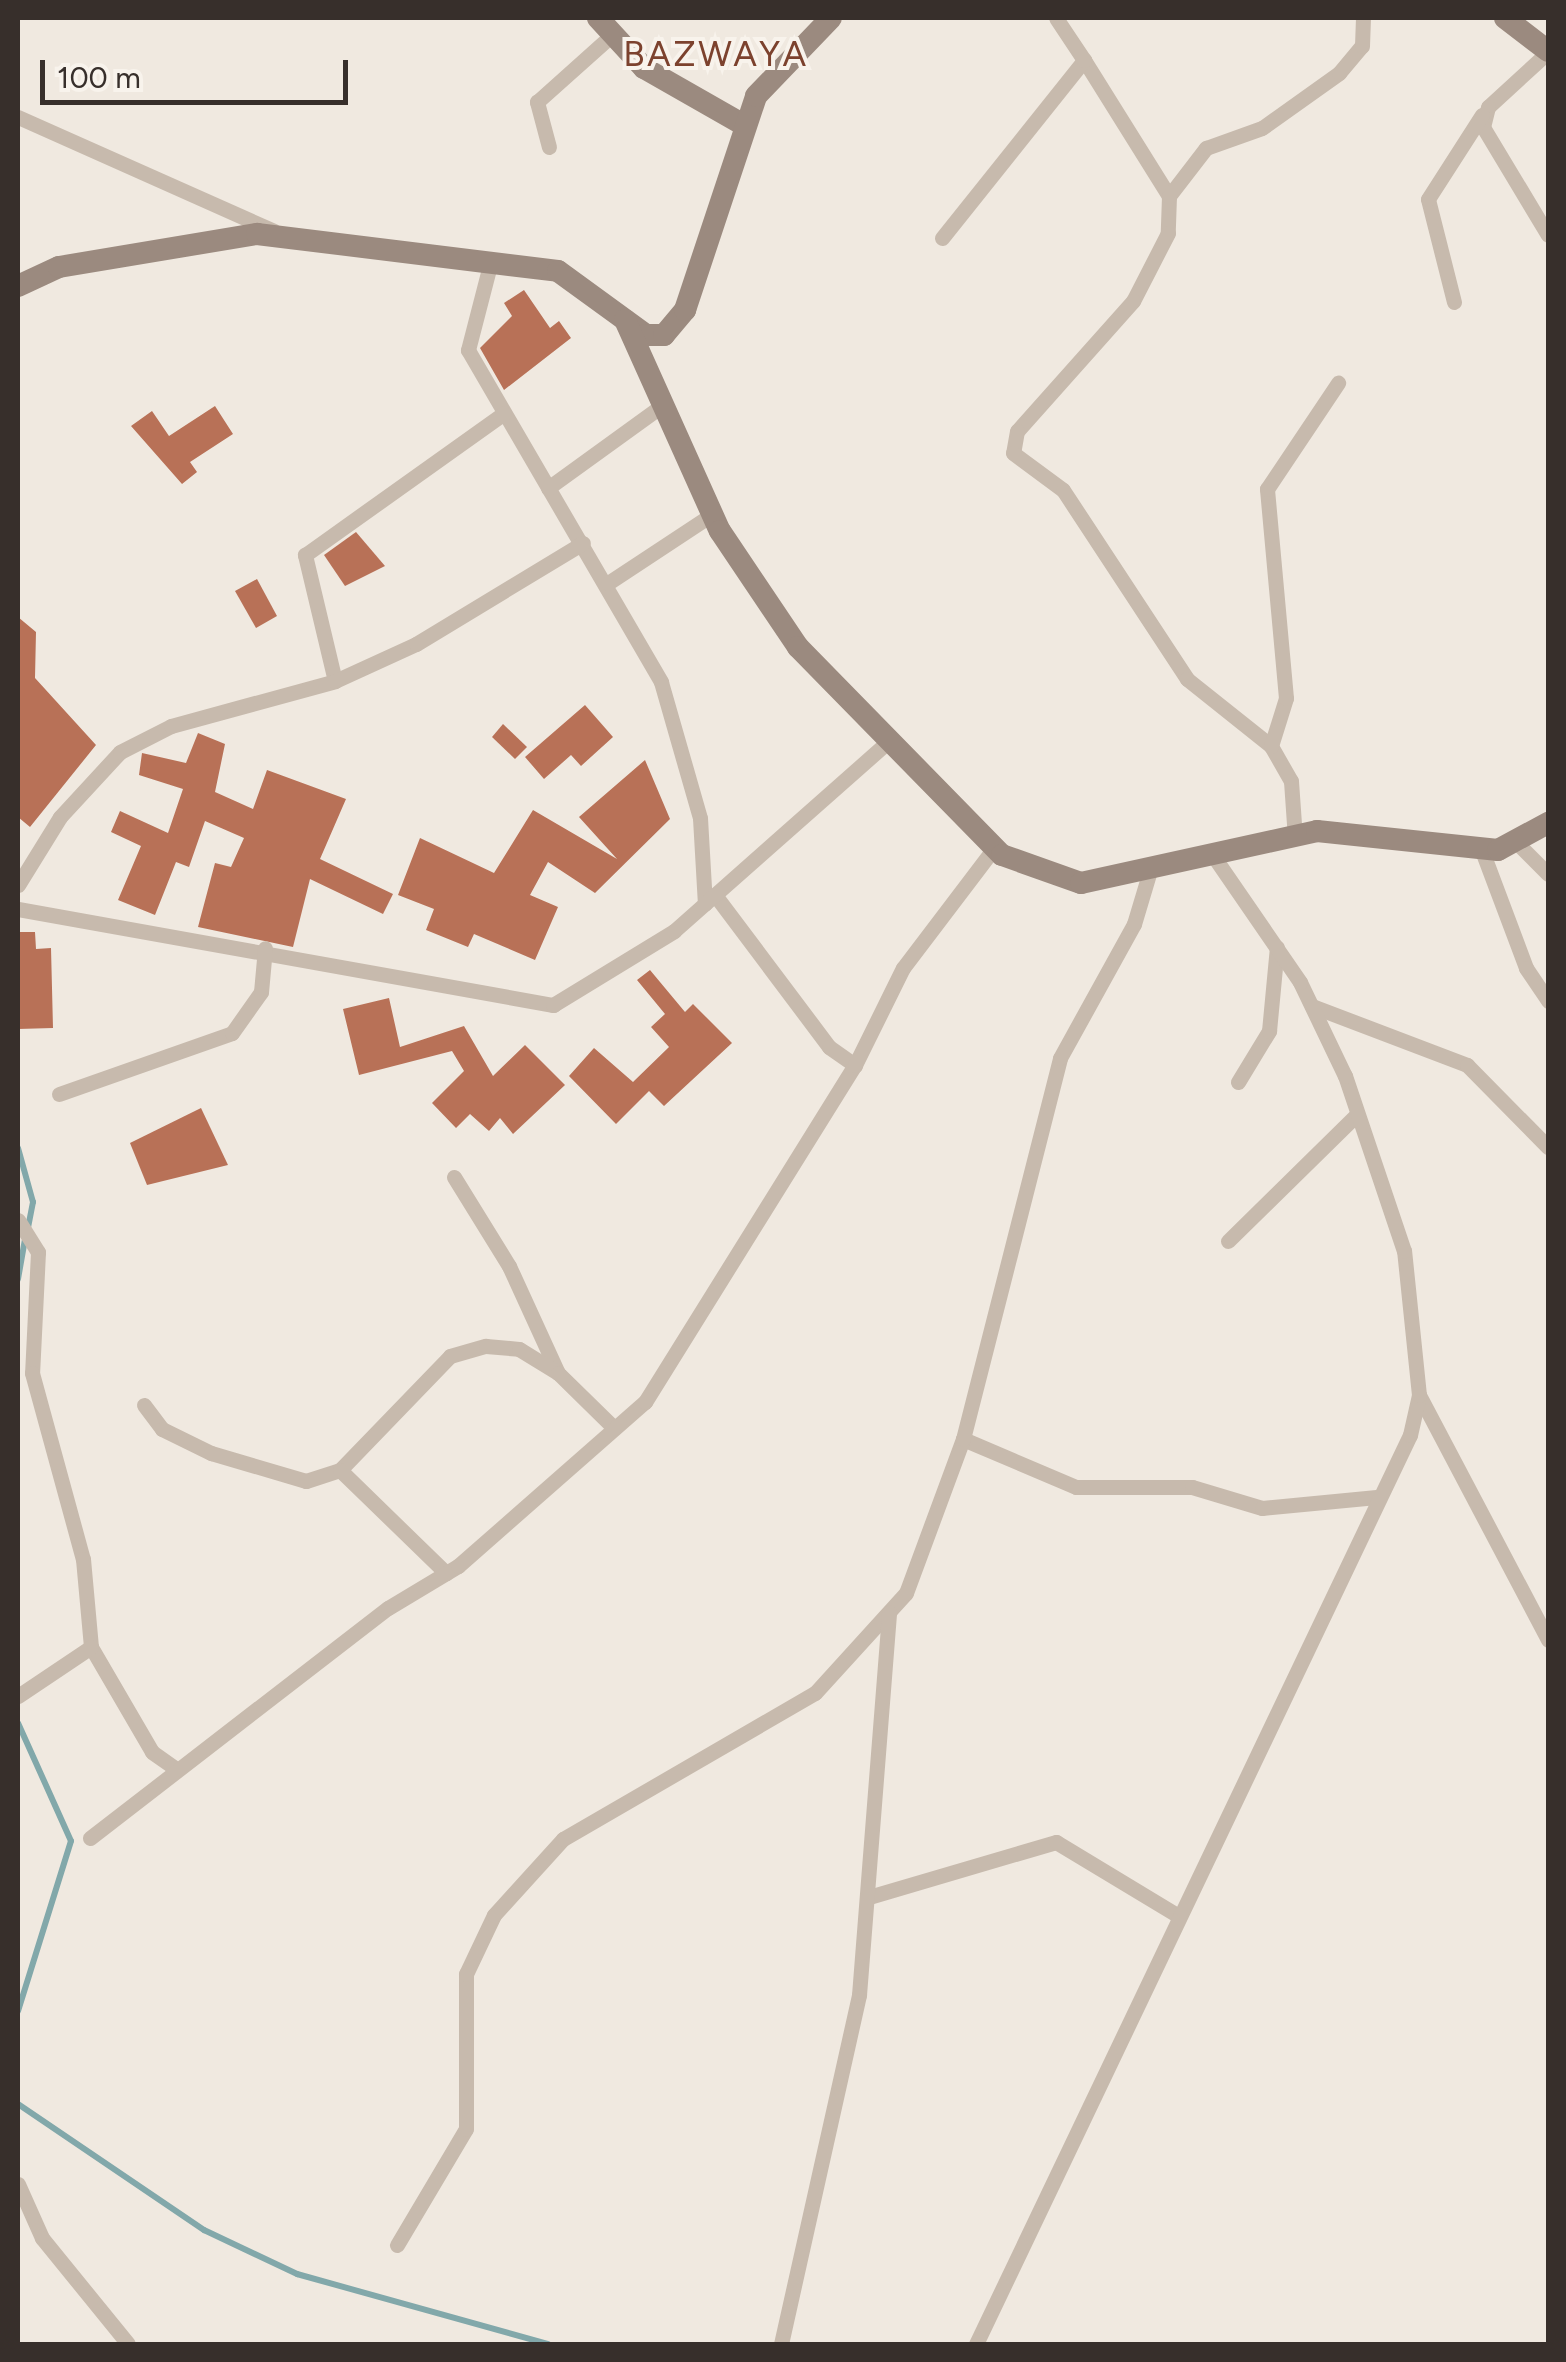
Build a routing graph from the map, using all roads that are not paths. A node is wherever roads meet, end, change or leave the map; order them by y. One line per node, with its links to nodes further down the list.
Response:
1 (831, 18): 10 (street)
2 (1056, 18): 7 (street)
3 (1364, 18): 12 (street)
4 (1505, 18): 6 (street)
5 (605, 26): 10 (street); 11 (street)
6 (1548, 52): 8 (street)
7 (1084, 60): 12 (street); 15 (street)
8 (1488, 107): 13 (street); 18 (street)
9 (18, 116): 14 (street)
10 (742, 124): 19 (street)
11 (549, 147)
12 (1170, 196): 29 (street)
13 (1548, 235)
14 (284, 236): 16 (street); 17 (street)
15 (942, 238)
16 (491, 261): 19 (street); 22 (street)
17 (18, 286)
18 (1454, 302)
19 (625, 320): 21 (street)
20 (1338, 383): 29 (street)
21 (660, 407): 23 (street); 24 (street)
22 (504, 414): 23 (street); 27 (street)
23 (548, 488): 25 (street)
24 (712, 515): 26 (street); 28 (street)
25 (583, 542): 26 (street); 27 (street)
26 (608, 583): 39 (street)
27 (335, 681): 38 (street)
28 (885, 744): 33 (street); 39 (street)
29 (1272, 746): 31 (street)
30 (1548, 823): 32 (street)
31 (1295, 838): 34 (street); 35 (street)
32 (1518, 844): 34 (street); 37 (street)
33 (994, 848): 36 (street); 45 (street)
34 (1481, 848): 43 (street)
35 (1214, 857): 36 (street); 41 (street)
36 (1149, 874): 58 (street)
37 (1548, 874)
38 (18, 885)
39 (710, 899): 42 (street); 45 (street)
40 (18, 909): 42 (street)
41 (1277, 947): 44 (street); 46 (street)
42 (265, 948): 47 (street)
43 (1548, 1001)
44 (1312, 1006): 48 (street); 49 (street)
45 (855, 1064): 57 (street)
46 (1238, 1082)
47 (59, 1094)
48 (1356, 1115): 53 (street); 55 (street)
49 (1548, 1147)
50 (454, 1178): 54 (street)
51 (18, 1220): 52 (street)
52 (21, 1240): 64 (street)
53 (1228, 1241)
54 (558, 1373): 57 (street); 59 (street)
55 (1418, 1395): 60 (street); 63 (street)
56 (144, 1405): 59 (street)
57 (614, 1427): 61 (street)
58 (963, 1439): 60 (street); 62 (street)
59 (340, 1470): 61 (street)
60 (1376, 1497): 69 (street)
61 (446, 1574): 66 (street)
62 (889, 1612): 68 (street); 71 (street)
63 (1548, 1640)
64 (91, 1647): 65 (street); 66 (street)
65 (18, 1696)
66 (175, 1768): 67 (street)
67 (90, 1838)
68 (869, 1897): 69 (street); 73 (street)
69 (1177, 1915): 74 (street)
70 (18, 2184): 72 (street)
71 (396, 2245)
72 (128, 2344)
73 (781, 2344)
74 (976, 2344)

